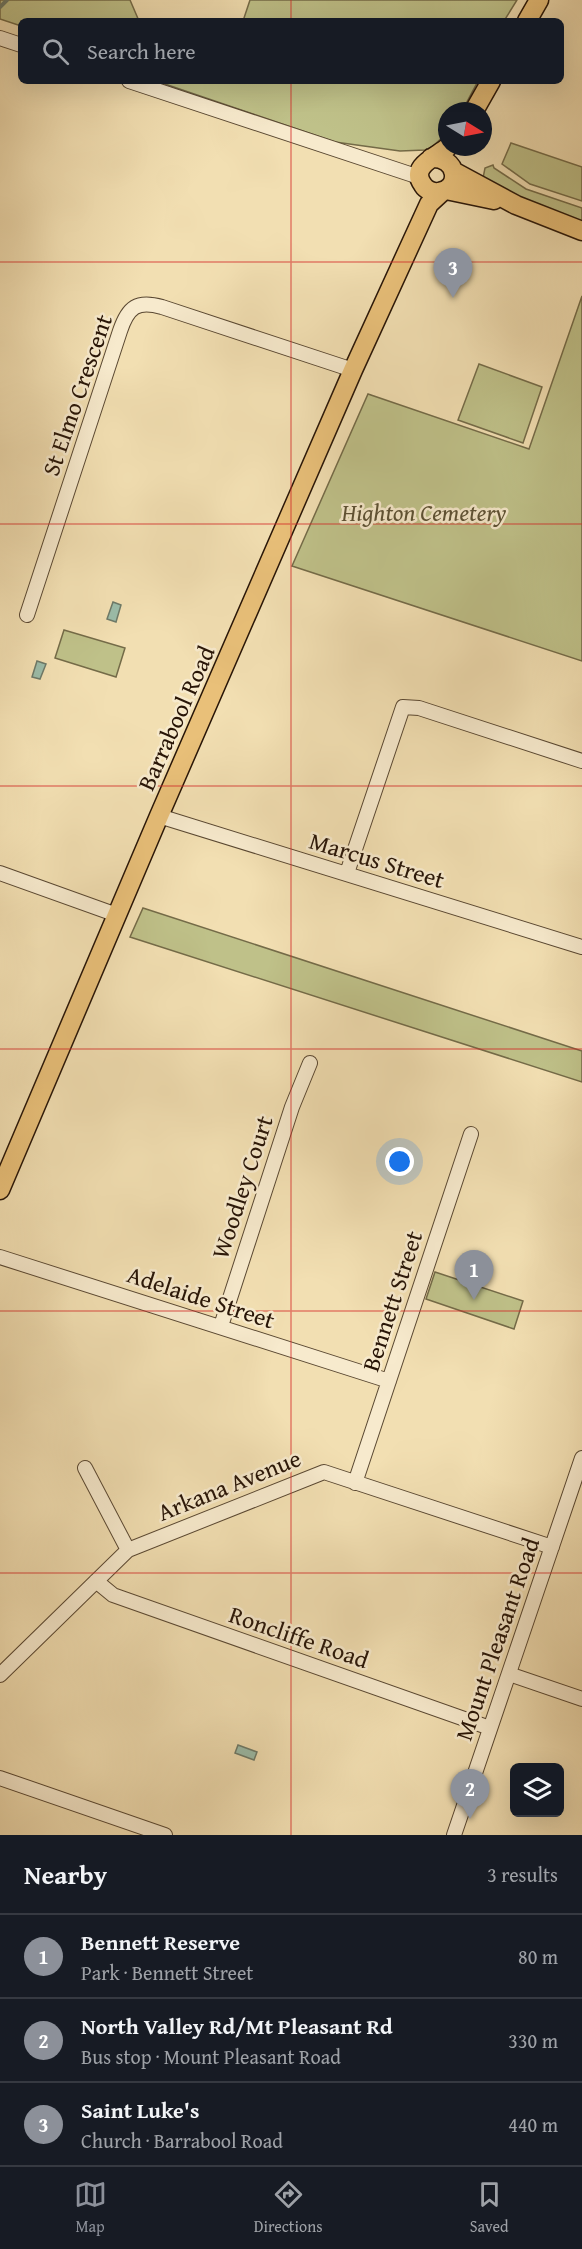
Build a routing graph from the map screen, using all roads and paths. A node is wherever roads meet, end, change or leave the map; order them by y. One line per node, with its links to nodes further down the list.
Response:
1 (539, 0): 2 (main road)
2 (529, 18)
3 (0, 38): 4 (street)
4 (18, 44)
5 (138, 84): 10 (street)
6 (489, 84): 7 (main road)
7 (479, 102)
8 (439, 156): 10 (main road)
9 (454, 156): 11 (main road)
10 (425, 169): 11 (main road); 12 (main road); 15 (main road, Barrabool Road)
11 (453, 169): 12 (main road); 13 (main road)
12 (444, 191): 13 (main road); 15 (main road, Barrabool Road)
13 (516, 205): 14 (main road)
14 (582, 231)
15 (400, 267): 16 (main road, Barrabool Road)
16 (353, 370): 17 (street, St Elmo Crescent); 19 (main road, Barrabool Road)
17 (27, 615)
18 (582, 761): 21 (street)
19 (159, 816): 21 (street, Marcus Street); 22 (main road, Barrabool Road)
20 (0, 873): 22 (street)
21 (347, 873): 23 (street, Marcus Street)
22 (117, 915): 26 (main road, Barrabool Road)
23 (582, 947)
24 (310, 1063): 29 (street, Woodley Court)
25 (471, 1134): 30 (street, Bennett Street)
26 (4, 1167): 27 (main road, Barrabool Road)
27 (0, 1190)
28 (0, 1257): 29 (street, Adelaide Street)
29 (221, 1326): 30 (street, Adelaide Street)
30 (389, 1381): 33 (street, Bennett Street)
31 (582, 1458): 34 (street, Mount Pleasant Road)
32 (85, 1468): 35 (street)
33 (355, 1483): 34 (street, Arkana Avenue); 35 (street, Arkana Avenue)
34 (552, 1547): 37 (street, Mount Pleasant Road)
35 (128, 1550): 36 (street, Arkana Avenue)
36 (96, 1581): 38 (street, Arkana Avenue); 40 (street, Roncliffe Road)
37 (509, 1674): 39 (street); 40 (street, Mount Pleasant Road)
38 (0, 1675)
39 (582, 1699)
40 (490, 1728): 43 (street, Mount Pleasant Road)
41 (0, 1778): 42 (street)
42 (165, 1835)
43 (454, 1835)

